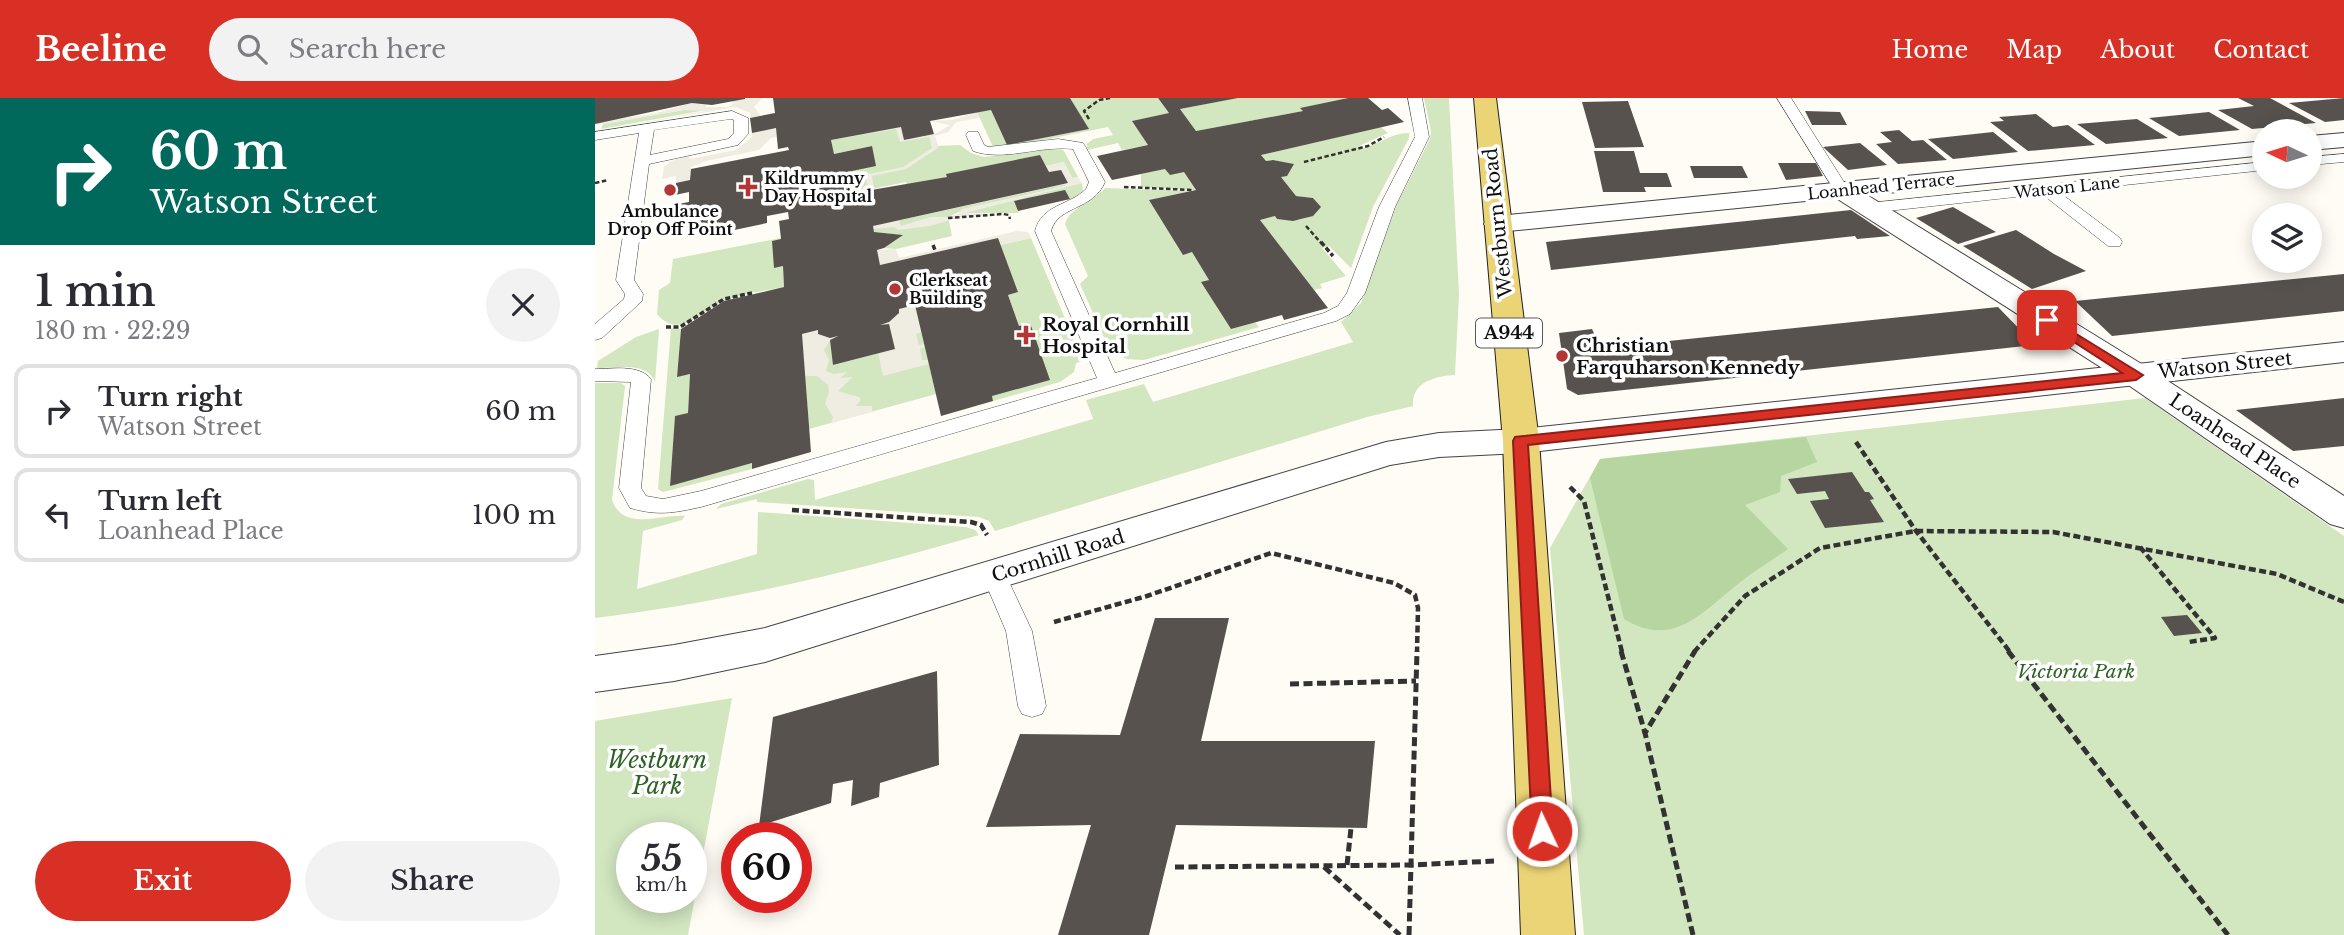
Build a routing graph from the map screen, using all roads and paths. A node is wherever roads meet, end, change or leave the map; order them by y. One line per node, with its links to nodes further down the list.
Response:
1 (1415, 98): 35 (lane)
2 (1485, 98): 24 (main road, Westburn Road / A944)
3 (1784, 98): 21 (lane)
4 (647, 127): 7 (lane); 13 (lane); 13 (lane)
5 (973, 135): 18 (lane)
6 (1389, 135): 14 (path)
7 (595, 136)
8 (2344, 140): 9 (street)
9 (2322, 142)
10 (2252, 149): 21 (street, Loanhead Terrace)
11 (2344, 158): 12 (lane)
12 (2322, 160)
13 (642, 161): 31 (lane)
14 (1304, 162)
15 (2252, 167): 19 (lane, Watson Lane)
16 (603, 181): 17 (path)
17 (595, 183)
18 (1097, 186): 20 (path); 35 (lane)
19 (2045, 189): 22 (lane, Watson Lane); 27 (lane)
20 (1193, 190)
21 (1841, 190): 22 (street, Loanhead Place); 24 (street, Loanhead Terrace)
22 (1870, 208): 34 (street, Loanhead Place)
23 (948, 218): 25 (path)
24 (1498, 224): 37 (main road, Westburn Road / A944)
25 (1013, 226)
26 (1306, 226): 28 (path)
27 (2115, 242)
28 (1333, 256)
29 (752, 293): 30 (path)
30 (666, 327)
31 (595, 334)
32 (2344, 352): 34 (street, Watson Street)
33 (595, 375): 35 (lane)
34 (2136, 375): 36 (street, Watson Street); 39 (street, Loanhead Place)
35 (1108, 380)
36 (1835, 409): 37 (street, Watson Street); 40 (path)
37 (1521, 441): 42 (street, Cornhill Road); 50 (path); 52 (main road, Westburn Road / A944)
38 (784, 509): 42 (path)
39 (2344, 514)
40 (1916, 531): 41 (path); 50 (path); 61 (path)
41 (2139, 546): 43 (path); 45 (path)
42 (994, 575): 44 (lane); 46 (street, Cornhill Road)
43 (2344, 602)
44 (1019, 631): 47 (path); 49 (lane)
45 (2189, 642)
46 (595, 674)
47 (1416, 681): 48 (path); 54 (path)
48 (1290, 684)
49 (1032, 706)
50 (1645, 733): 60 (path)
51 (1351, 828): 53 (path)
52 (1544, 858): 54 (path); 59 (main road, Westburn Road / A944)
53 (1347, 865): 54 (path); 55 (path)
54 (1412, 865): 58 (path)
55 (1323, 866): 56 (path); 57 (path)
56 (1175, 867)
57 (1400, 935)
58 (1409, 935)
59 (1548, 935)
60 (1693, 935)
61 (2228, 935)

